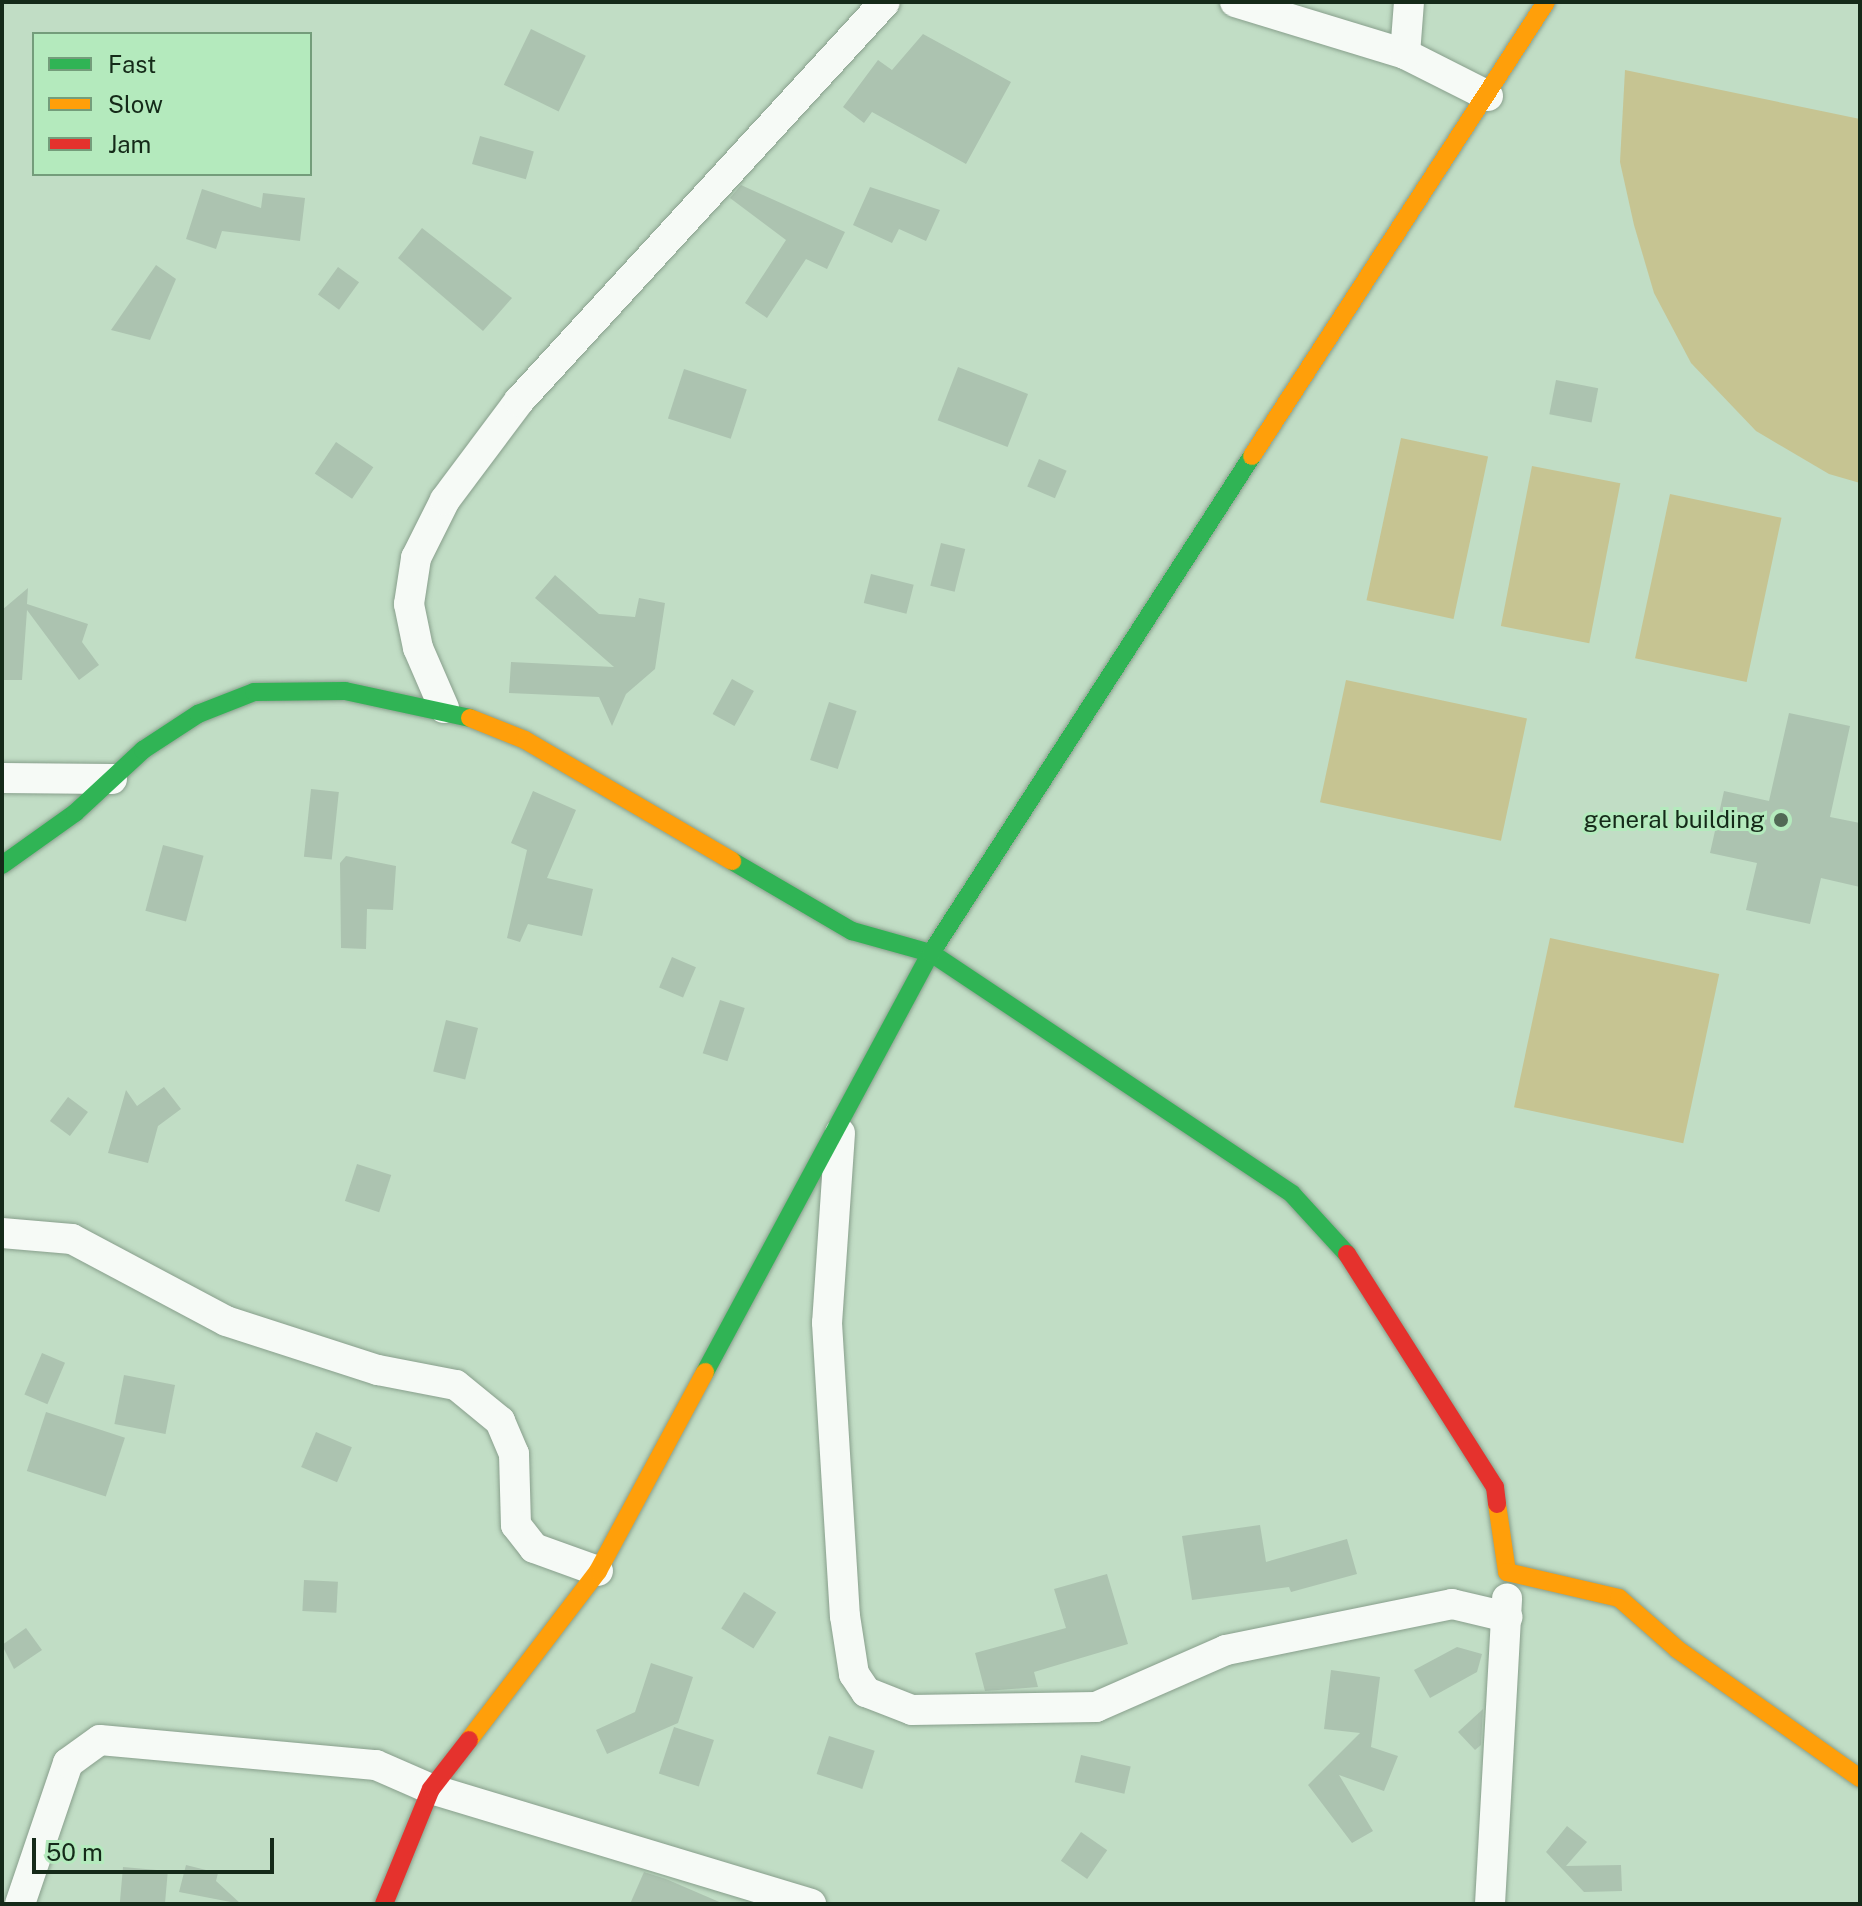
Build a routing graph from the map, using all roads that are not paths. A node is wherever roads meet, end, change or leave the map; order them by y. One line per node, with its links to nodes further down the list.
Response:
1 (885, 2): 7 (street)
2 (1235, 2): 5 (street)
3 (1409, 2): 5 (street)
4 (1546, 2): 6 (street)
5 (1405, 54): 6 (street)
6 (1488, 96): 11 (street)
7 (444, 708): 9 (street); 11 (street)
8 (2, 778): 9 (street)
9 (112, 779): 10 (street)
10 (2, 865)
11 (931, 953): 12 (street); 15 (street)
12 (841, 1109): 14 (street); 16 (street)
13 (2, 1233): 14 (street)
14 (598, 1571): 18 (street)
15 (1507, 1572): 16 (street); 17 (street)
16 (1507, 1617): 22 (street)
17 (1860, 1778)
18 (431, 1789): 19 (street); 20 (street); 21 (street)
19 (20, 1904)
20 (384, 1904)
21 (811, 1904)
22 (1490, 1904)

